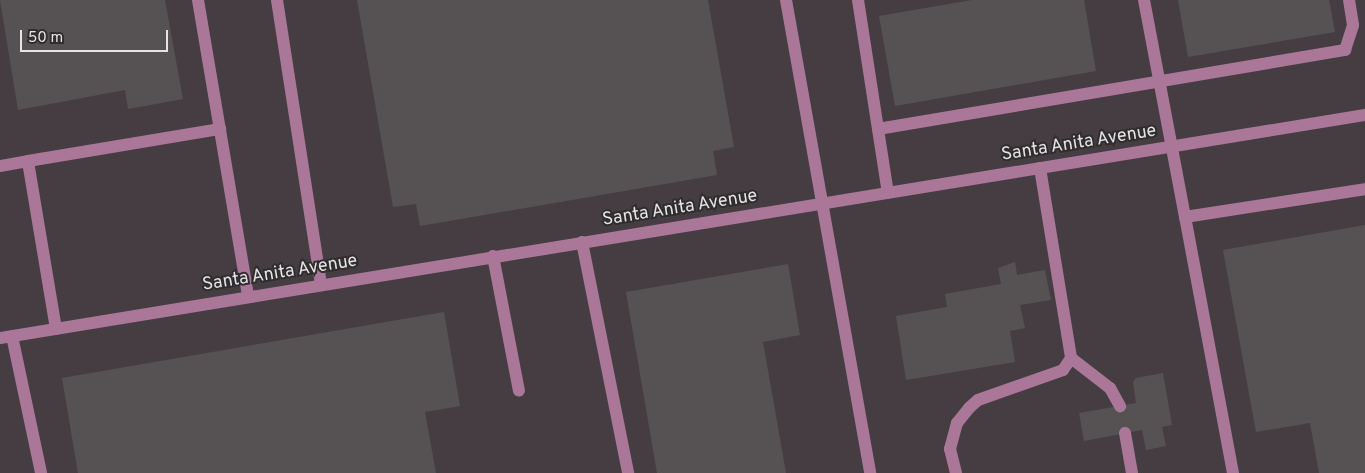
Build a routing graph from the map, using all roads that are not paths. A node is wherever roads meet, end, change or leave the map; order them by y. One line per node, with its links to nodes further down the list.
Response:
1 (198, 0): 9 (street)
2 (277, 0): 21 (street)
3 (786, 0): 17 (street)
4 (858, 0): 10 (street)
5 (1144, 0): 7 (street)
6 (1348, 0): 7 (street)
7 (1158, 82): 10 (street); 11 (street)
8 (1365, 115): 11 (street, Santa Anita Avenue)
9 (220, 128): 12 (street); 22 (street)
10 (878, 130): 16 (street)
11 (1169, 147): 14 (street, Santa Anita Avenue); 18 (street)
12 (28, 160): 13 (street); 23 (street)
13 (0, 166)
14 (1040, 168): 16 (street, Santa Anita Avenue); 25 (street)
15 (1365, 189): 18 (street)
16 (888, 194): 17 (street, Santa Anita Avenue)
17 (824, 204): 19 (street, Santa Anita Avenue); 31 (street)
18 (1185, 217): 34 (street)
19 (582, 242): 20 (street, Santa Anita Avenue); 30 (street)
20 (493, 256): 21 (street, Santa Anita Avenue); 26 (street)
21 (321, 285): 22 (street, Santa Anita Avenue)
22 (248, 297): 23 (street, Santa Anita Avenue)
23 (56, 329): 24 (street, Santa Anita Avenue)
24 (6, 338): 29 (street)
25 (1071, 358): 27 (street); 32 (street)
26 (519, 391)
27 (1120, 406)
28 (1125, 433): 33 (street)
29 (41, 473)
30 (628, 473)
31 (870, 473)
32 (956, 473)
33 (1132, 473)
34 (1233, 473)

